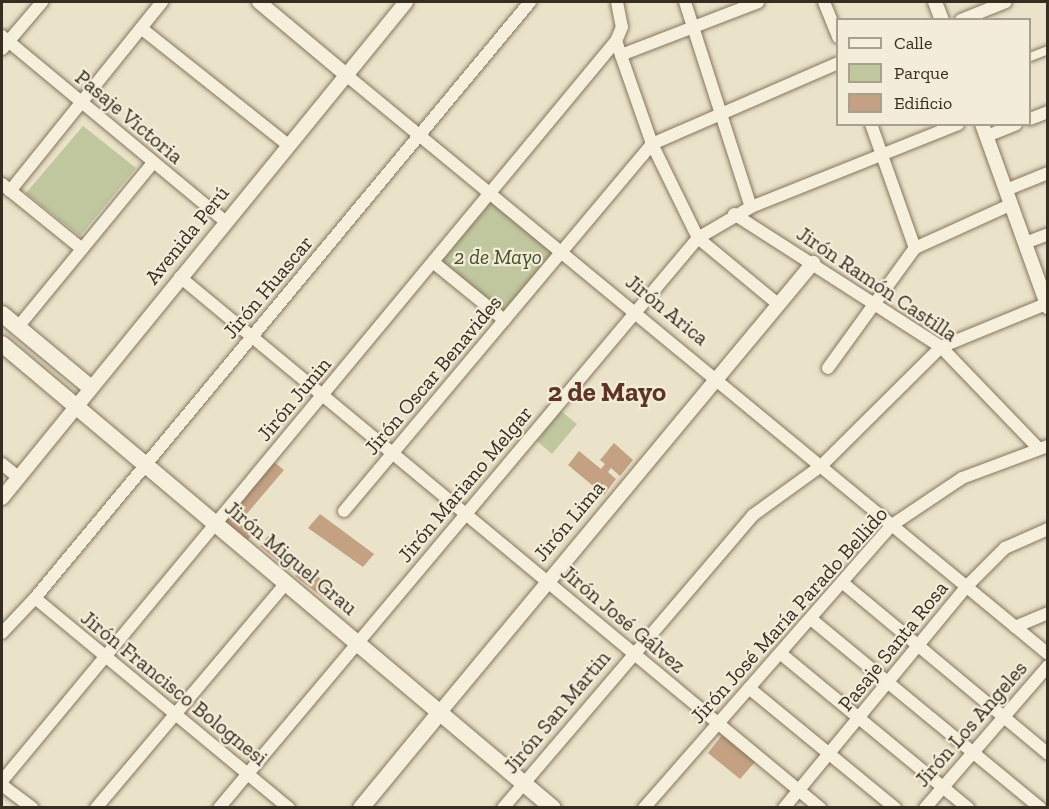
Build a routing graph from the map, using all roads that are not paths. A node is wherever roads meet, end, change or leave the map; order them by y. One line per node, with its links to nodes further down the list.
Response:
1 (42, 2): 18 (street)
2 (162, 2): 15 (street)
3 (262, 2): 23 (street, Jirón Arica)
4 (406, 2): 23 (street, Avenida Perú)
5 (530, 2): 32 (street, Jirón Huascar)
6 (617, 2): 17 (street)
7 (685, 2): 14 (street)
8 (758, 2): 14 (street)
9 (824, 2): 16 (street)
10 (935, 2): 12 (street)
11 (1006, 2): 13 (street)
12 (941, 18)
13 (966, 18)
14 (692, 27): 20 (street); 26 (street)
15 (141, 28): 24 (street); 34 (street)
16 (836, 34)
17 (616, 41): 20 (street); 40 (street, Jirón Junin)
18 (4, 42): 24 (street, Pasaje Victoria)
19 (1047, 50): 21 (street)
20 (621, 55): 33 (street)
21 (1031, 56)
22 (836, 63): 26 (street, Jirón Oscar Benavides)
23 (345, 74): 32 (street, Jirón Arica); 34 (street, Avenida Perú)
24 (81, 102): 36 (street, Pasaje Victoria); 38 (street)
25 (1047, 112): 27 (street)
26 (719, 114): 33 (street, Jirón Oscar Benavides); 42 (street)
27 (1031, 118)
28 (872, 126): 35 (street)
29 (953, 126): 35 (street, Jirón Mariano Melgar)
30 (1005, 126): 31 (street)
31 (984, 130): 39 (street)
32 (419, 134): 40 (street, Jirón Arica); 61 (street, Jirón Huascar)
33 (652, 144): 46 (street); 50 (street, Jirón Oscar Benavides)
34 (288, 145): 44 (street, Avenida Perú)
35 (883, 153): 42 (street, Jirón Mariano Melgar); 48 (street)
36 (152, 164): 44 (street, Pasaje Victoria); 49 (street)
37 (1047, 173): 39 (street)
38 (6, 188): 49 (street)
39 (1006, 190): 41 (street)
40 (491, 193): 50 (street, Jirón Arica); 51 (street, Jirón Junin)
41 (1010, 205): 47 (street); 48 (street)
42 (751, 207): 43 (street, Jirón Mariano Melgar)
43 (734, 214): 46 (street, Jirón Mariano Melgar); 52 (street, Jirón Ramón Castilla)
44 (225, 221): 53 (street, Avenida Perú)
45 (1047, 234): 47 (street)
46 (698, 238): 56 (street); 57 (street, Jirón Mariano Melgar)
47 (1025, 243): 54 (street)
48 (915, 248): 55 (street)
49 (82, 249): 60 (street)
50 (562, 251): 57 (street, Jirón Arica); 59 (street, Jirón Oscar Benavides)
51 (433, 262): 59 (street); 67 (street, Jirón Junin)
52 (813, 263): 55 (street, Jirón Ramón Castilla); 56 (street, Jirón Lima)
53 (180, 277): 61 (street, Jirón José Gálvez); 66 (street, Avenida Perú)
54 (1046, 300): 63 (street)
55 (875, 303): 63 (street, Jirón Ramón Castilla); 64 (street)
56 (779, 305): 65 (street, Jirón Lima)
57 (634, 311): 65 (street, Jirón Arica); 77 (street, Jirón Mariano Melgar)
58 (2, 314): 60 (main road)
59 (504, 320): 70 (street, Jirón Oscar Benavides)
60 (18, 327): 66 (main road)
61 (252, 338): 67 (street, Jirón José Gálvez); 72 (street, Jirón Huascar)
62 (3, 347): 68 (main road, Jirón Miguel Grau)
63 (941, 347): 69 (street, Jirón Ramón Castilla); 73 (street, Jirón San Martin)
64 (828, 368)
65 (717, 378): 73 (street, Jirón Arica); 81 (street, Jirón Lima)
66 (90, 387): 68 (street, Avenida Perú)
67 (322, 396): 70 (street, Jirón José Gálvez); 78 (street, Jirón Junin)
68 (75, 407): 72 (main road, Jirón Miguel Grau); 74 (street, Avenida Perú)
69 (1043, 447): 79 (street, Jirón José María Parado Bellido)
70 (392, 453): 76 (street, Jirón Oscar Benavides); 77 (street, Jirón José Gálvez)
71 (2, 464): 74 (street)
72 (142, 464): 78 (main road, Jirón Miguel Grau); 85 (street, Jirón Huascar)
73 (821, 466): 79 (street, Jirón Arica); 92 (street, Jirón San Martin)
74 (18, 477): 75 (street, Avenida Perú)
75 (2, 498)
76 (344, 511)
77 (465, 514): 81 (street, Jirón José Gálvez); 90 (street, Jirón Mariano Melgar)
78 (214, 524): 82 (main road, Jirón Miguel Grau); 94 (street, Jirón Junin)
79 (892, 525): 83 (street, Jirón José María Parado Bellido); 84 (street, Jirón Arica)
80 (1047, 529): 84 (street, Pasaje Santa Rosa)
81 (548, 582): 92 (street, Jirón José Gálvez); 99 (street, Jirón Lima)
82 (286, 583): 90 (main road, Jirón Miguel Grau); 100 (street)
83 (843, 584): 87 (street, Jirón José María Parado Bellido); 91 (street)
84 (967, 586): 88 (street, Jirón Arica); 91 (street, Pasaje Santa Rosa)
85 (35, 598): 89 (street, Jirón Huascar); 94 (street, Jirón Francisco Bolognesi)
86 (1047, 613): 88 (street)
87 (811, 619): 93 (street, Jirón José María Parado Bellido); 97 (street)
88 (1015, 627): 95 (street, Jirón Arica)
89 (2, 633)
90 (358, 643): 99 (main road, Jirón Miguel Grau); 107 (street, Jirón Mariano Melgar)
91 (917, 646): 97 (street, Pasaje Santa Rosa); 101 (street)
92 (632, 652): 103 (street, Jirón José Gálvez); 108 (street, Jirón San Martin)
93 (780, 653): 98 (street, Jirón José María Parado Bellido); 102 (street)
94 (105, 654): 100 (street, Jirón Francisco Bolognesi); 109 (street, Jirón Junin)
95 (1047, 654)
96 (1047, 666): 101 (street, Jirón Los Angeles)
97 (889, 682): 102 (street, Pasaje Santa Rosa); 104 (street)
98 (750, 688): 103 (street, Jirón José María Parado Bellido); 105 (street)
99 (440, 712): 108 (main road, Jirón Miguel Grau); 116 (main road, Jirón Lima)
100 (175, 713): 107 (street, Jirón Francisco Bolognesi); 113 (street)
101 (1002, 715): 104 (street, Jirón Los Angeles); 106 (street)
102 (859, 717): 105 (street, Pasaje Santa Rosa); 110 (street)
103 (717, 722): 111 (street, Jirón José Gálvez); 119 (street, Jirón José María Parado Bellido)
104 (973, 750): 110 (street, Jirón Los Angeles); 125 (street)
105 (830, 754): 111 (street, Pasaje Santa Rosa); 122 (street)
106 (1047, 754)
107 (247, 772): 114 (street, Jirón Mariano Melgar); 115 (street, Jirón Francisco Bolognesi)
108 (525, 782): 117 (street, Jirón San Martin); 118 (main road, Jirón Miguel Grau)
109 (2, 783): 112 (street)
110 (943, 786): 123 (street, Jirón Los Angeles); 124 (street)
111 (799, 790): 120 (street, Pasaje Santa Rosa); 121 (street, Jirón José Gálvez)
112 (32, 807)
113 (96, 807)
114 (219, 807)
115 (289, 807)
116 (361, 807)
117 (503, 807)
118 (553, 807)
119 (644, 807)
120 (784, 807)
121 (820, 807)
122 (895, 807)
123 (925, 807)
124 (968, 807)
125 (1040, 807)

